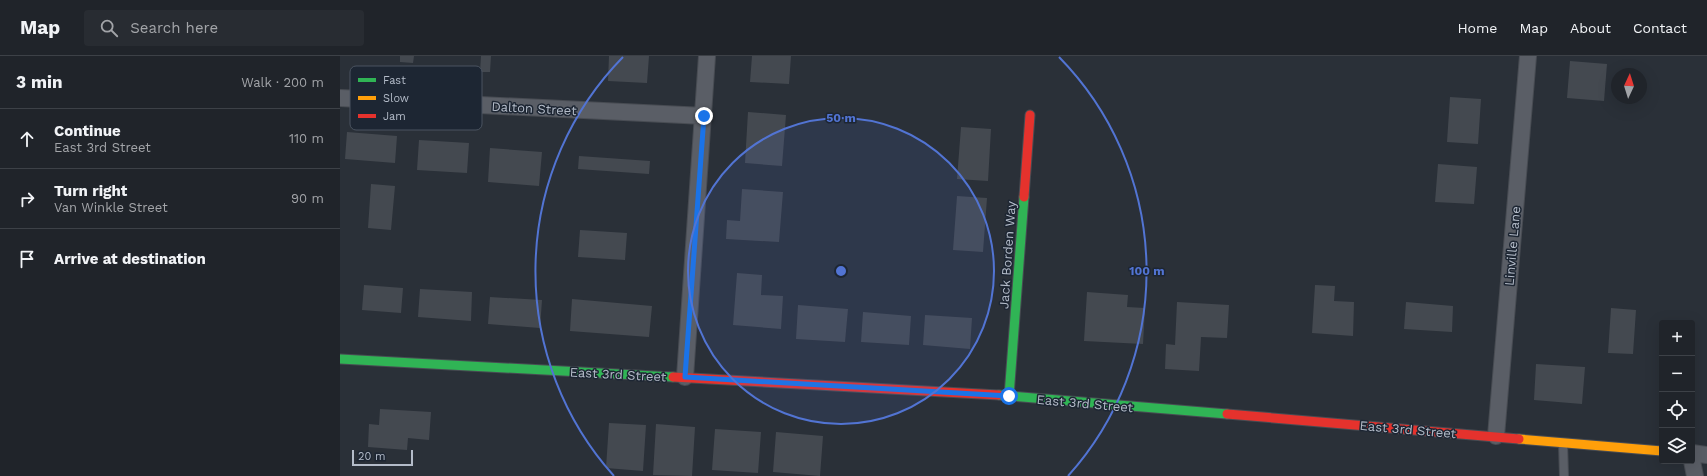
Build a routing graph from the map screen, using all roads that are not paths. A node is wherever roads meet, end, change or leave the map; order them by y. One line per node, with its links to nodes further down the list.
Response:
1 (707, 56): 7 (street)
2 (1528, 56): 11 (street, Linville Lane)
3 (340, 98): 4 (street, Dalton Street)
4 (350, 98)
5 (482, 105): 7 (street, Dalton Street)
6 (1030, 115): 10 (street, Jack Borden Way)
7 (704, 116): 9 (street)
8 (340, 358): 9 (street, East 3rd Street)
9 (685, 377): 10 (street, East 3rd Street)
10 (1009, 396): 11 (street, East 3rd Street)
11 (1496, 436): 12 (street, East 3rd Street)
12 (1563, 442): 13 (street, East 3rd Street); 17 (lane)
13 (1659, 451)
14 (1695, 453): 15 (street)
15 (1707, 455)
16 (1693, 464): 18 (street)
17 (1564, 476)
18 (1695, 476)

